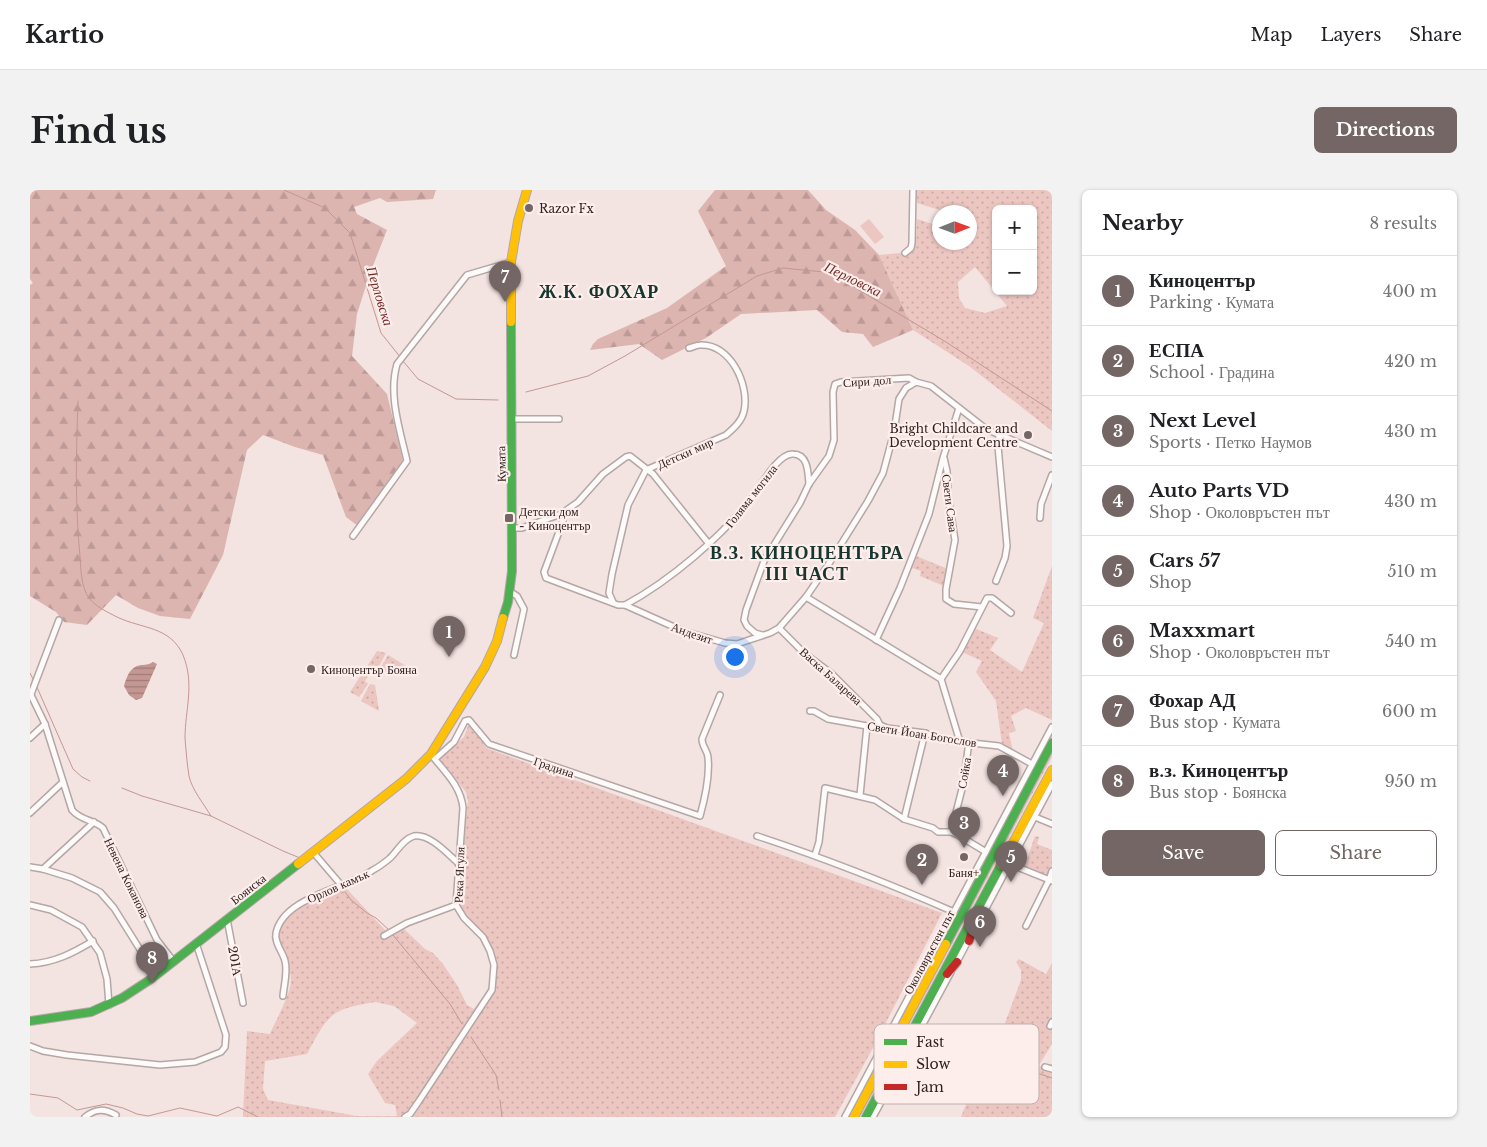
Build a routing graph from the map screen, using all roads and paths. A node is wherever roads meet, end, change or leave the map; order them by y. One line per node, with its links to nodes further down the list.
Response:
1 (526, 190): 4 (main road, Кумата)
2 (913, 190): 3 (street)
3 (905, 252)
4 (512, 262): 8 (main road, Кумата); 19 (street)
5 (689, 348): 13 (street, Детски мир)
6 (916, 382): 7 (street); 15 (street, Сири дол); 23 (street)
7 (959, 408): 10 (street); 12 (street)
8 (512, 419): 9 (street); 18 (main road, Кумата)
9 (559, 419)
10 (999, 436): 11 (street); 21 (street)
11 (1052, 457)
12 (944, 458): 26 (street, Свети Сава); 31 (street)
13 (646, 470): 16 (street, Детски мир); 20 (street); 24 (street)
14 (1052, 475): 17 (street)
15 (809, 484): 20 (street, Голяма могила); 30 (street)
16 (561, 514): 18 (street, Детски мир); 24 (street)
17 (1040, 518)
18 (513, 528): 22 (main road, Кумата)
19 (353, 536)
20 (709, 544): 25 (street, Голяма могила)
21 (996, 581)
22 (509, 591): 32 (street); 38 (main road, Кумата)
23 (806, 597): 29 (street); 31 (street)
24 (613, 602): 25 (street)
25 (625, 606): 30 (street, Андезит)
26 (982, 607): 27 (street); 33 (street)
27 (1011, 613)
28 (59, 620): 34 (street)
29 (779, 628): 30 (street); 39 (street, Васка Баларева)
30 (762, 635)
31 (876, 640): 33 (street)
32 (514, 655)
33 (941, 679): 44 (street)
34 (30, 694): 37 (street, Невена Коканова)
35 (720, 696): 47 (street, Градина)
36 (810, 711): 40 (street, Свети Йоан Богослов)
37 (45, 724): 43 (street); 50 (street, Невена Коканова)
38 (449, 724): 47 (main road, Боянска)
39 (880, 725): 40 (street, Свети Йоан Богослов); 42 (street, Свети Йоан Богослов)
40 (867, 726): 51 (street)
41 (1052, 727): 48 (street)
42 (925, 732): 44 (street, Свети Йоан Богослов); 54 (street)
43 (30, 738)
44 (960, 742): 45 (street, Свети Йоан Богослов)
45 (969, 742): 48 (street, Свети Йоан Богослов); 57 (street, Сойка)
46 (1052, 743): 89 (main road, Околовръстен път)
47 (433, 757): 59 (main road, Боянска); 62 (street, Река Ягуля)
48 (1032, 764): 60 (street)
49 (1051, 776): 53 (street); 69 (main road, Околовръстен път)
50 (63, 782): 52 (street); 55 (street, Невена Коканова)
51 (860, 795): 54 (street); 61 (street)
52 (30, 813)
53 (1035, 817): 56 (street); 63 (street)
54 (904, 819): 57 (street)
55 (94, 822): 65 (street); 79 (street, Невена Коканова)
56 (1052, 824)
57 (951, 832): 60 (street)
58 (757, 836): 61 (street)
59 (313, 852): 68 (street); 73 (main road, Боянска)
60 (986, 852): 72 (street)
61 (815, 855): 72 (street)
62 (458, 863): 68 (street, Орлов камък); 71 (street, Река Ягуля)
63 (1010, 864): 67 (street); 77 (street)
64 (30, 867): 65 (street)
65 (43, 869): 82 (street)
66 (1052, 872): 67 (street)
67 (1051, 881): 74 (street)
68 (342, 886): 84 (street, Орлов камък)
69 (981, 903): 77 (main road); 83 (main road, Околовръстен път)
70 (30, 905): 76 (street)
71 (456, 905): 75 (street); 101 (street, Река Ягуля)
72 (954, 912): 88 (street)
73 (227, 919): 78 (main road, Боянска); 85 (street, 201А)
74 (1026, 926)
75 (384, 936)
76 (93, 941): 81 (street); 86 (street)
77 (968, 941): 80 (street)
78 (196, 943): 79 (main road, Боянска); 92 (street)
79 (174, 962): 82 (main road, Боянска)
80 (957, 962): 83 (main road); 91 (street)
81 (30, 964)
82 (156, 975): 86 (main road, Боянска)
83 (931, 994): 90 (main road, Околовръстен път)
84 (283, 996)
85 (242, 1003)
86 (109, 1005): 87 (main road, Боянска)
87 (30, 1022)
88 (894, 1024)
89 (903, 1024)
90 (915, 1024)
91 (924, 1024)
92 (30, 1046)
93 (874, 1062): 102 (street)
94 (1044, 1066): 95 (street)
95 (1052, 1069)
96 (874, 1079): 103 (main road, Околовръстен път)
97 (874, 1102): 104 (main road, Околовръстен път)
98 (881, 1104): 105 (street)
99 (116, 1115): 100 (street)
100 (85, 1117)
101 (405, 1117)
102 (845, 1117)
103 (854, 1117)
104 (866, 1117)
105 (874, 1117)

